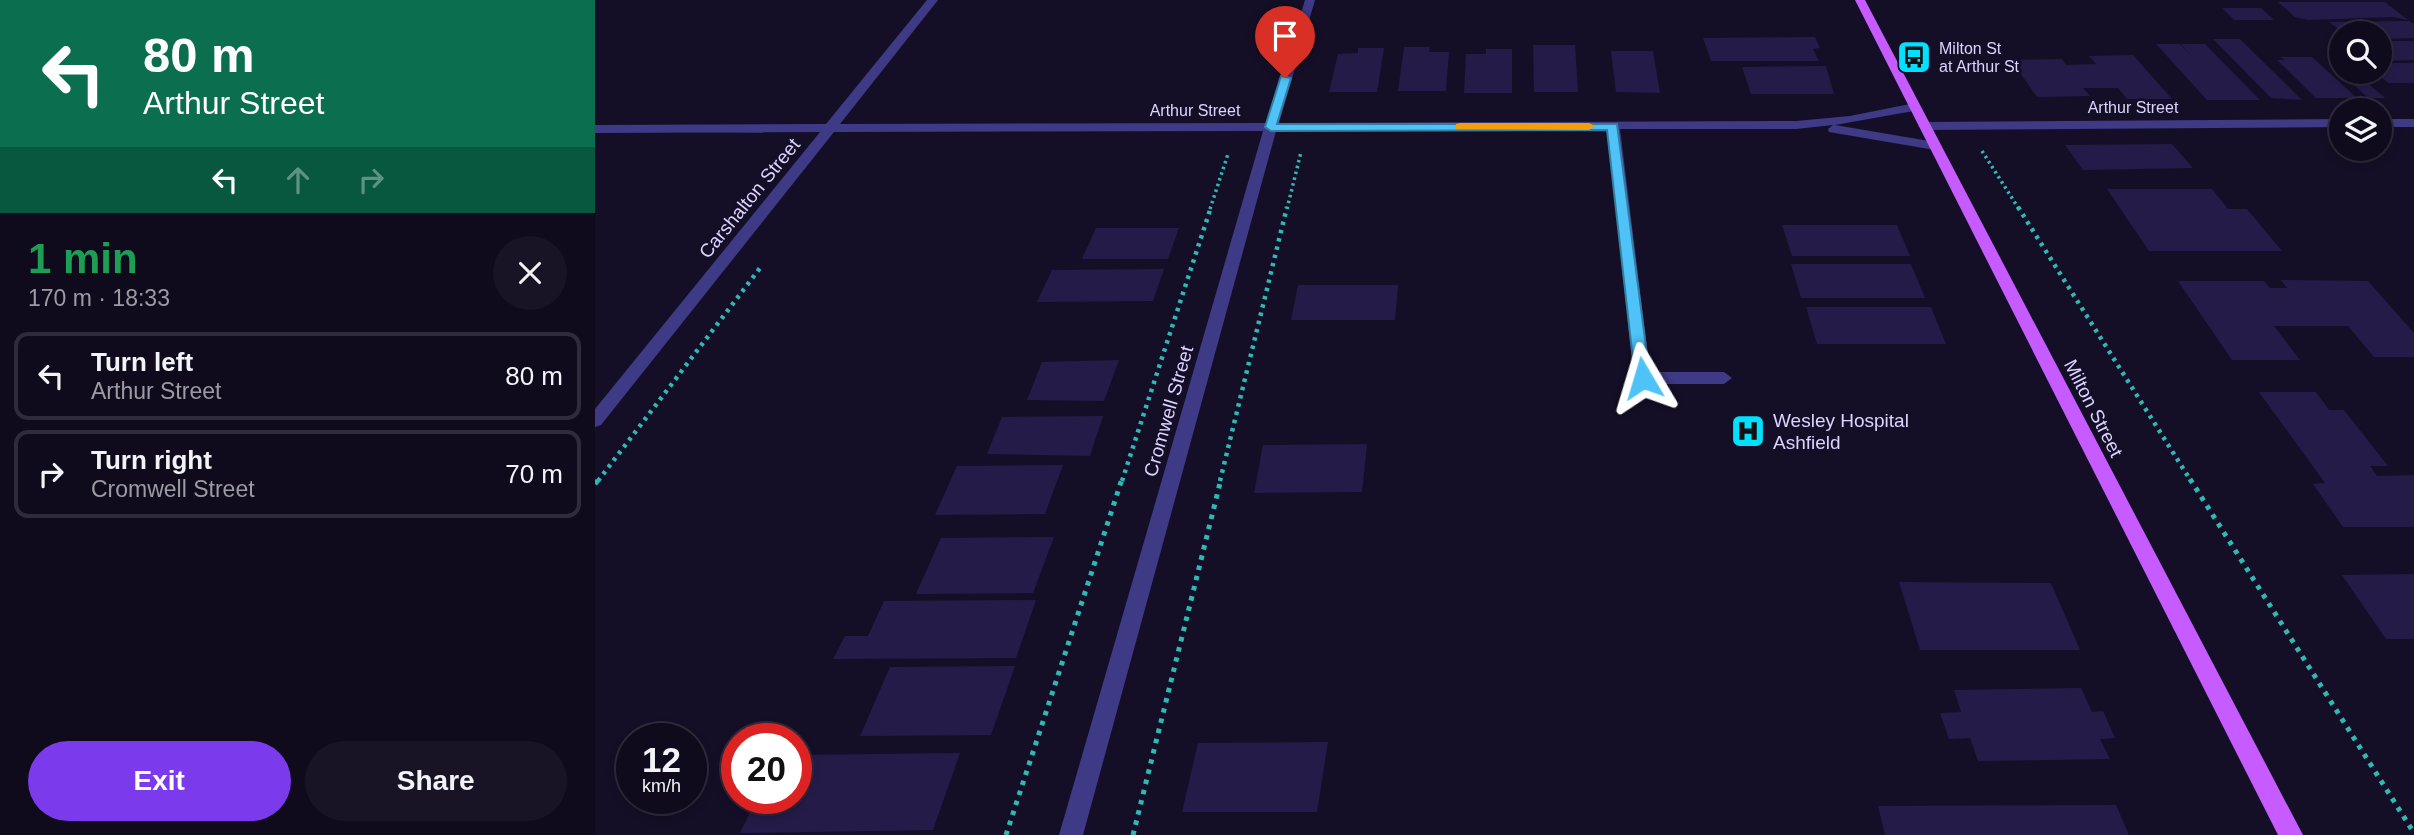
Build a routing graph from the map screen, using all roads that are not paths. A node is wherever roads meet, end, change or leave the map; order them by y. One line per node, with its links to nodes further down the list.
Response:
1 (933, 0): 12 (street, Carshalton Street)
2 (1310, 0): 11 (street, Cromwell Street)
3 (1860, 0): 4 (main road, Milton Street)
4 (1915, 107): 8 (street, Arthur Street); 9 (main road, Milton Street)
5 (2414, 122): 7 (street)
6 (2329, 123): 9 (street, Arthur Street)
7 (2392, 123)
8 (1796, 125): 10 (street, Arthur Street); 14 (street, Arthur Street)
9 (1924, 125): 14 (main road, Milton Street)
10 (1613, 126): 11 (street, Arthur Street); 15 (street)
11 (1271, 127): 12 (street, Arthur Street); 17 (street, Cromwell Street)
12 (829, 128): 13 (street, Arthur Street); 16 (street, Carshalton Street)
13 (595, 129)
14 (1935, 146): 18 (main road, Milton Street)
15 (1724, 378)
16 (595, 421)
17 (1071, 835)
18 (2291, 835)

